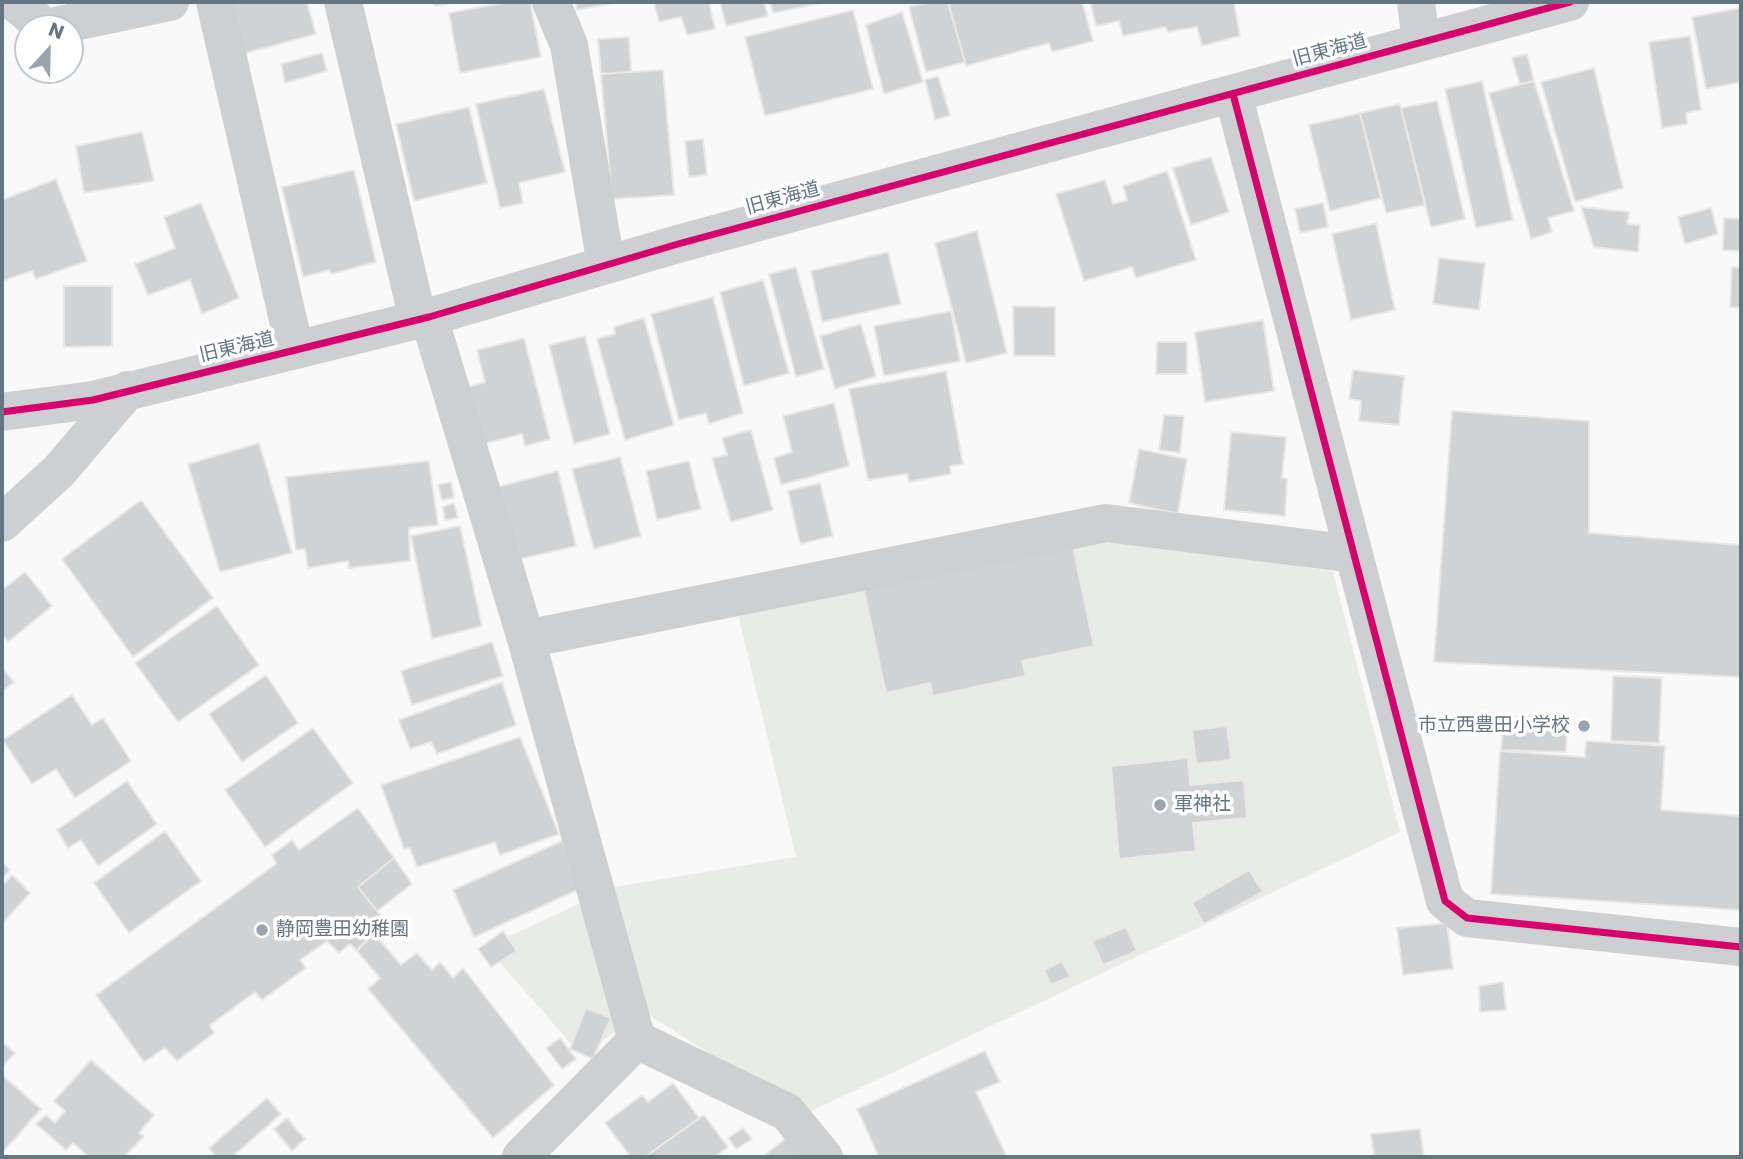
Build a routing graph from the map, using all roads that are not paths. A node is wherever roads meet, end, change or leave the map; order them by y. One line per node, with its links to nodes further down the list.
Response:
1 (14, 2): 2 (street)
2 (170, 2)
3 (215, 2): 12 (street)
4 (343, 2): 11 (street)
5 (551, 2): 10 (street)
6 (1416, 2): 8 (street)
7 (1570, 2): 8 (street, 旧東海道)
8 (1421, 42): 9 (street, 旧東海道)
9 (1233, 94): 10 (street, 旧東海道); 16 (street)
10 (606, 265): 11 (street, 旧東海道)
11 (424, 319): 12 (street, 旧東海道); 17 (street)
12 (295, 350): 13 (street, 旧東海道)
13 (128, 390): 14 (street, 旧東海道); 15 (street)
14 (2, 412)
15 (2, 523)
16 (1354, 554): 17 (street); 18 (street)
17 (526, 639): 19 (street)
18 (1741, 947)
19 (637, 1040): 20 (street); 21 (street)
20 (521, 1157)
21 (824, 1157)

